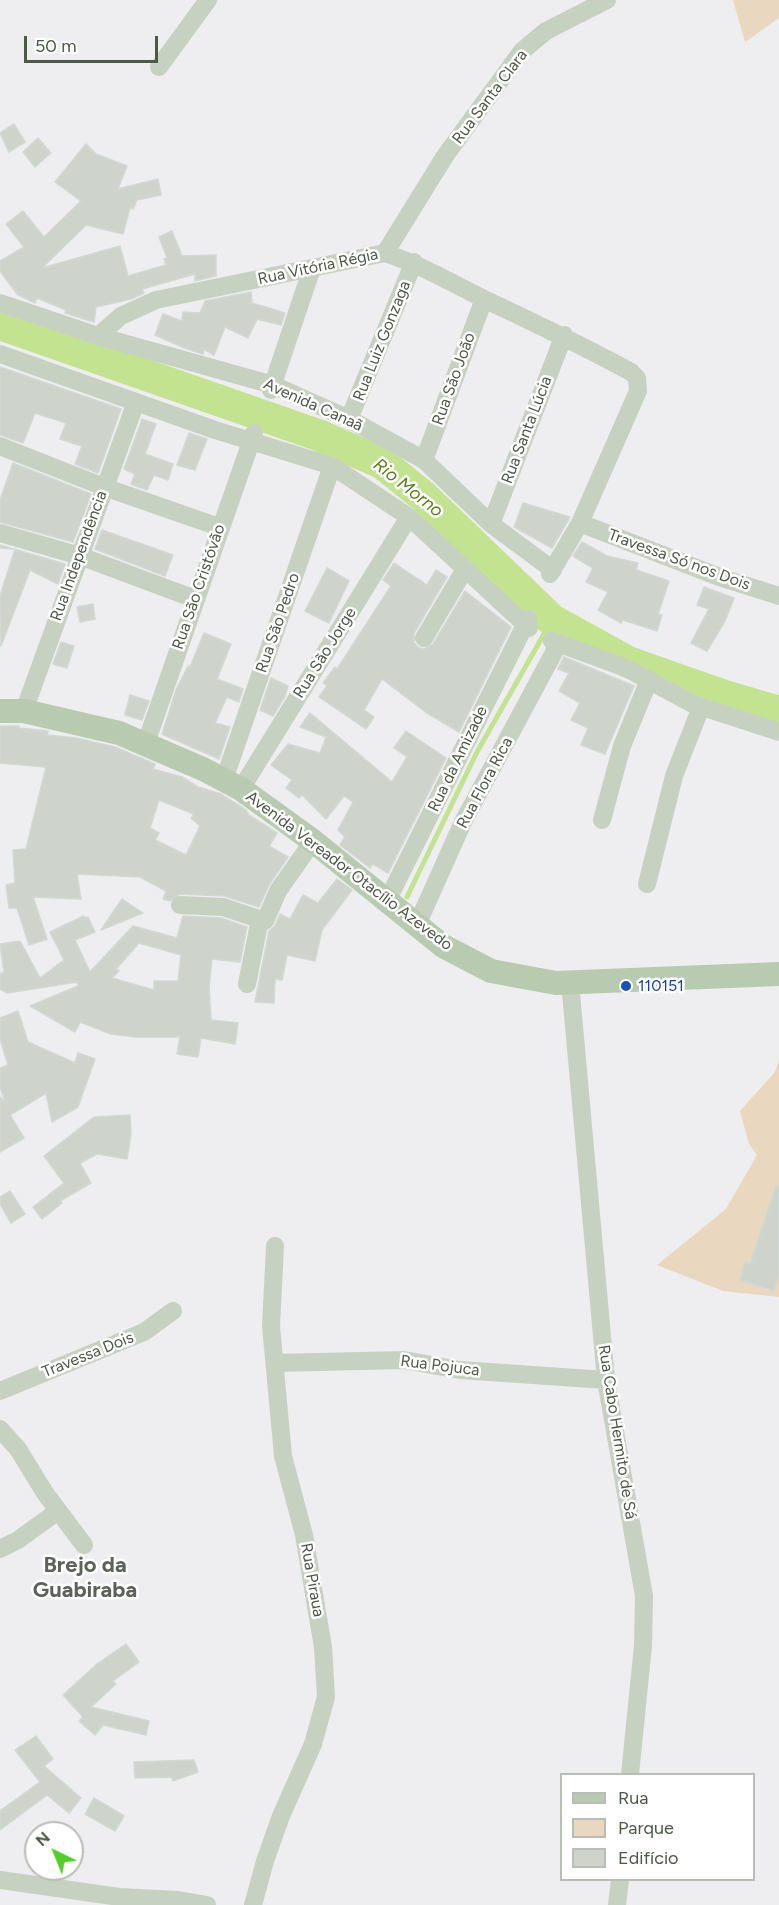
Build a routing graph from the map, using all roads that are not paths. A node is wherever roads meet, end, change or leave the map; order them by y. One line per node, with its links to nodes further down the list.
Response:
1 (208, 0): 3 (street)
2 (607, 0): 4 (street, Rua Santa Clara)
3 (159, 67)
4 (385, 253): 5 (street, Rua Vitória Régia); 6 (street, Rua Vitória Régia)
5 (414, 262): 7 (street, Rua Vitória Régia); 14 (street, Rua Luiz Gonzaga)
6 (312, 268): 10 (street, Rua Vitória Régia); 12 (street)
7 (484, 299): 9 (street, Rua Vitória Régia); 17 (street, Rua São João)
8 (0, 303): 10 (street, Avenida Canaã)
9 (564, 335): 21 (street, Rua Vitória Régia); 22 (street, Rua Santa Lúcia)
10 (98, 336): 12 (street, Avenida Canaã)
11 (0, 354): 13 (street)
12 (272, 387): 14 (street, Avenida Canaã)
13 (136, 402): 15 (street); 19 (street, Rua Independência)
14 (350, 419): 17 (street, Avenida Canaã)
15 (253, 436): 18 (street); 23 (street, Rua São Cristóvão)
16 (0, 446): 19 (street)
17 (424, 460): 22 (street, Avenida Canaã)
18 (332, 466): 20 (street); 35 (street, Rua São Pedro)
19 (104, 487): 23 (street); 25 (street, Rua Independência)
20 (409, 517): 26 (street); 35 (street, Rua São Jorge)
21 (580, 523): 22 (street, Avenida Canaã); 27 (street, Travessa Só nos Dois)
22 (491, 524)
23 (219, 527): 28 (street, Rua São Cristóvão)
24 (0, 533): 25 (street)
25 (80, 556): 28 (street); 32 (street, Rua Independência)
26 (465, 569): 29 (street); 39 (street, Rua da Amizade)
27 (779, 596)
28 (195, 599): 34 (street, Rua São Cristóvão)
29 (424, 638)
30 (649, 680): 31 (street); 36 (street); 42 (street, Rua Flora Rica)
31 (701, 707): 33 (street); 38 (street)
32 (12, 711): 34 (main road, Avenida Vereador Otacílio Azevedo)
33 (779, 732)
34 (146, 743): 35 (main road, Avenida Vereador Otacílio Azevedo)
35 (232, 785): 37 (main road, Avenida Vereador Otacílio Azevedo)
36 (602, 820)
37 (313, 841): 39 (main road, Avenida Vereador Otacílio Azevedo); 41 (street)
38 (647, 884)
39 (388, 899): 42 (main road, Avenida Vereador Otacílio Azevedo)
40 (180, 905): 41 (street)
41 (260, 919): 45 (street)
42 (417, 925): 44 (main road, Avenida Vereador Otacílio Azevedo)
43 (779, 974): 44 (main road, Avenida Vereador Otacílio Azevedo)
44 (570, 982): 49 (street, Rua Cabo Hermito de Sá)
45 (247, 984)
46 (274, 1246): 48 (street, Rua Piraua)
47 (173, 1311): 50 (street, Travessa Dois)
48 (275, 1363): 49 (street, Rua Pojuca); 59 (street, Rua Piraua)
49 (606, 1380): 55 (street, Rua Cabo Hermito de Sá)
50 (0, 1391)
51 (0, 1429): 52 (street)
52 (58, 1511): 53 (street); 54 (street)
53 (84, 1545)
54 (0, 1549)
55 (630, 1773)
56 (0, 1880): 58 (street)
57 (620, 1881): 60 (street)
58 (207, 1905)
59 (254, 1905)
60 (617, 1905)

